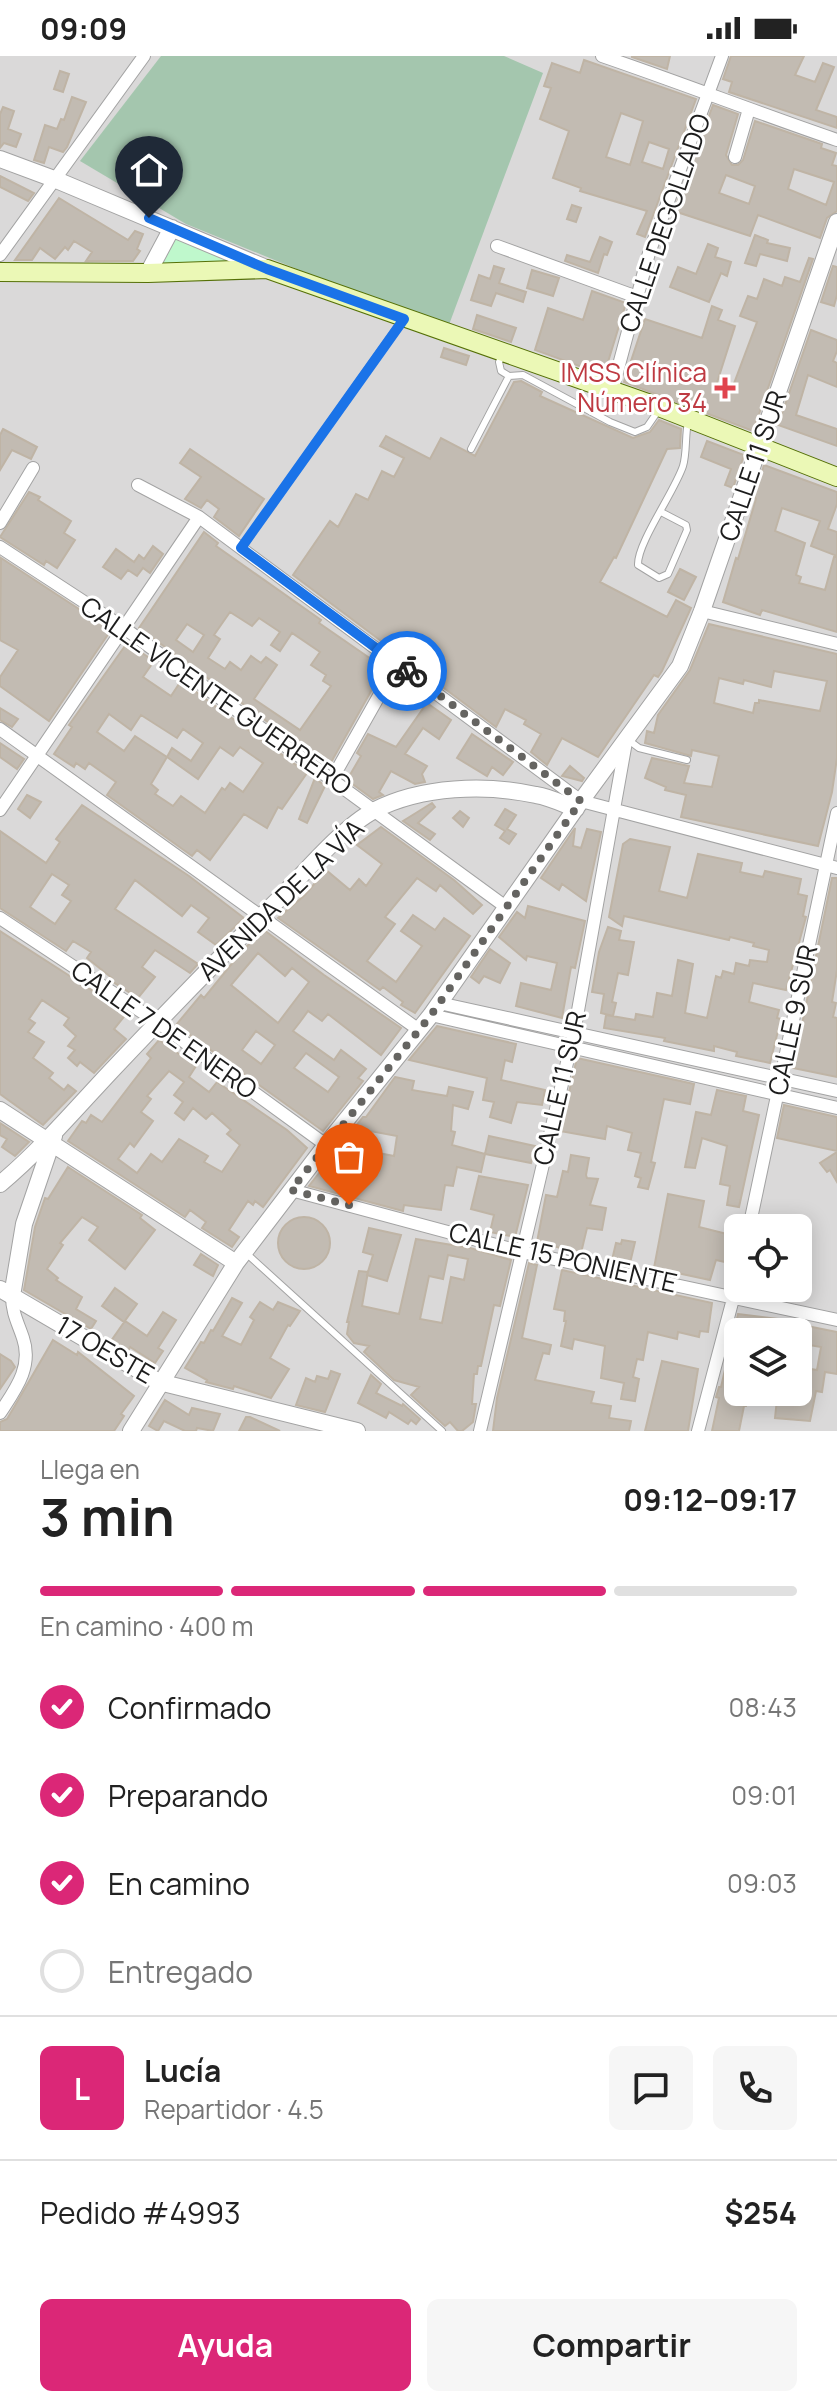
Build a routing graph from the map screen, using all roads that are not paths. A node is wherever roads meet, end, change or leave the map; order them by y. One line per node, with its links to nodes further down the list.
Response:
1 (144, 56): 9 (street)
2 (602, 56): 4 (street)
3 (722, 56): 4 (street, CALLE DEGOLLADO)
4 (709, 92): 5 (street); 17 (street, CALLE DEGOLLADO)
5 (749, 109): 6 (street); 7 (street)
6 (837, 140)
7 (735, 157)
8 (0, 159): 9 (street)
9 (54, 179): 11 (street); 13 (street)
10 (837, 222): 24 (street, CALLE 11 SUR)
11 (172, 228): 14 (street); 16 (street)
12 (497, 246): 17 (street)
13 (0, 255)
14 (267, 269): 16 (main road); 18 (main road)
15 (0, 272): 16 (main road)
16 (148, 273)
17 (637, 297): 21 (street, CALLE DEGOLLADO)
18 (404, 319): 19 (main road); 33 (lane)
19 (503, 353): 20 (lane); 21 (main road)
20 (509, 376): 22 (lane); 25 (lane)
21 (612, 391): 22 (main road)
22 (659, 407): 23 (main road)
23 (688, 419): 24 (main road); 29 (lane)
24 (760, 446): 27 (main road); 34 (street, CALLE 11 SUR)
25 (471, 449)
26 (33, 468): 31 (street)
27 (837, 477)
28 (138, 485): 30 (street)
29 (661, 512): 29 (lane)
30 (199, 517): 33 (street); 35 (street)
31 (0, 523)
32 (0, 547): 35 (street, CALLE VICENTE GUERRERO)
33 (241, 548): 37 (street)
34 (702, 611): 36 (street); 39 (street, CALLE 11 SUR)
35 (124, 628): 40 (street); 42 (street, CALLE VICENTE GUERRERO)
36 (837, 644)
37 (397, 664): 42 (street); 43 (street)
38 (0, 729): 40 (street)
39 (623, 745): 41 (lane); 43 (street); 44 (street, CALLE 11 SUR)
40 (39, 755): 45 (street); 50 (street)
41 (687, 760)
42 (332, 779): 46 (street, CALLE VICENTE GUERRERO)
43 (579, 805): 44 (street); 46 (street, AVENIDA DE LA VÍA); 49 (street)
44 (615, 809): 48 (street); 55 (street, CALLE 11 SUR)
45 (0, 810)
46 (375, 810): 49 (street, CALLE VICENTE GUERRERO); 50 (street, AVENIDA DE LA VÍA)
47 (837, 813): 48 (street, CALLE 9 SUR)
48 (832, 866): 57 (street, CALLE 9 SUR)
49 (506, 907): 52 (street)
50 (260, 917): 53 (street, AVENIDA DE LA VÍA); 54 (street)
51 (0, 918): 53 (street, CALLE 7 DE ENERO)
52 (435, 1009): 54 (street); 55 (street); 56 (street)
53 (157, 1022): 62 (street, AVENIDA DE LA VÍA); 63 (street, CALLE 7 DE ENERO)
54 (419, 1030): 63 (street)
55 (574, 1033): 56 (street, CALLE 11 SUR); 57 (street)
56 (570, 1047): 59 (street); 69 (street, CALLE 11 SUR)
57 (781, 1078): 58 (street); 59 (street, CALLE 9 SUR)
58 (837, 1091)
59 (778, 1094): 60 (street); 68 (street, CALLE 9 SUR)
60 (837, 1108)
61 (0, 1110): 62 (street)
62 (51, 1138): 64 (street, AVENIDA DE LA VÍA); 65 (street); 70 (street)
63 (326, 1145): 67 (street)
64 (25, 1162): 65 (street); 66 (street, AVENIDA DE LA VÍA)
65 (42, 1173): 72 (street)
66 (0, 1184)
67 (291, 1190): 69 (street, CALLE 15 PONIENTE); 70 (street)
68 (752, 1214)
69 (522, 1252): 71 (street, CALLE 15 PONIENTE); 81 (street, CALLE 11 SUR)
70 (240, 1257): 76 (street); 80 (lane)
71 (724, 1294)
72 (6, 1300): 76 (street, 17 OESTE); 77 (street)
73 (733, 1302): 82 (street)
74 (760, 1302): 75 (street, CALLE 15 PONIENTE)
75 (837, 1320)
76 (159, 1382): 78 (street); 79 (street, 17 OESTE)
77 (0, 1413)
78 (131, 1431)
79 (357, 1431)
80 (442, 1431)
81 (480, 1431)
82 (698, 1431)

